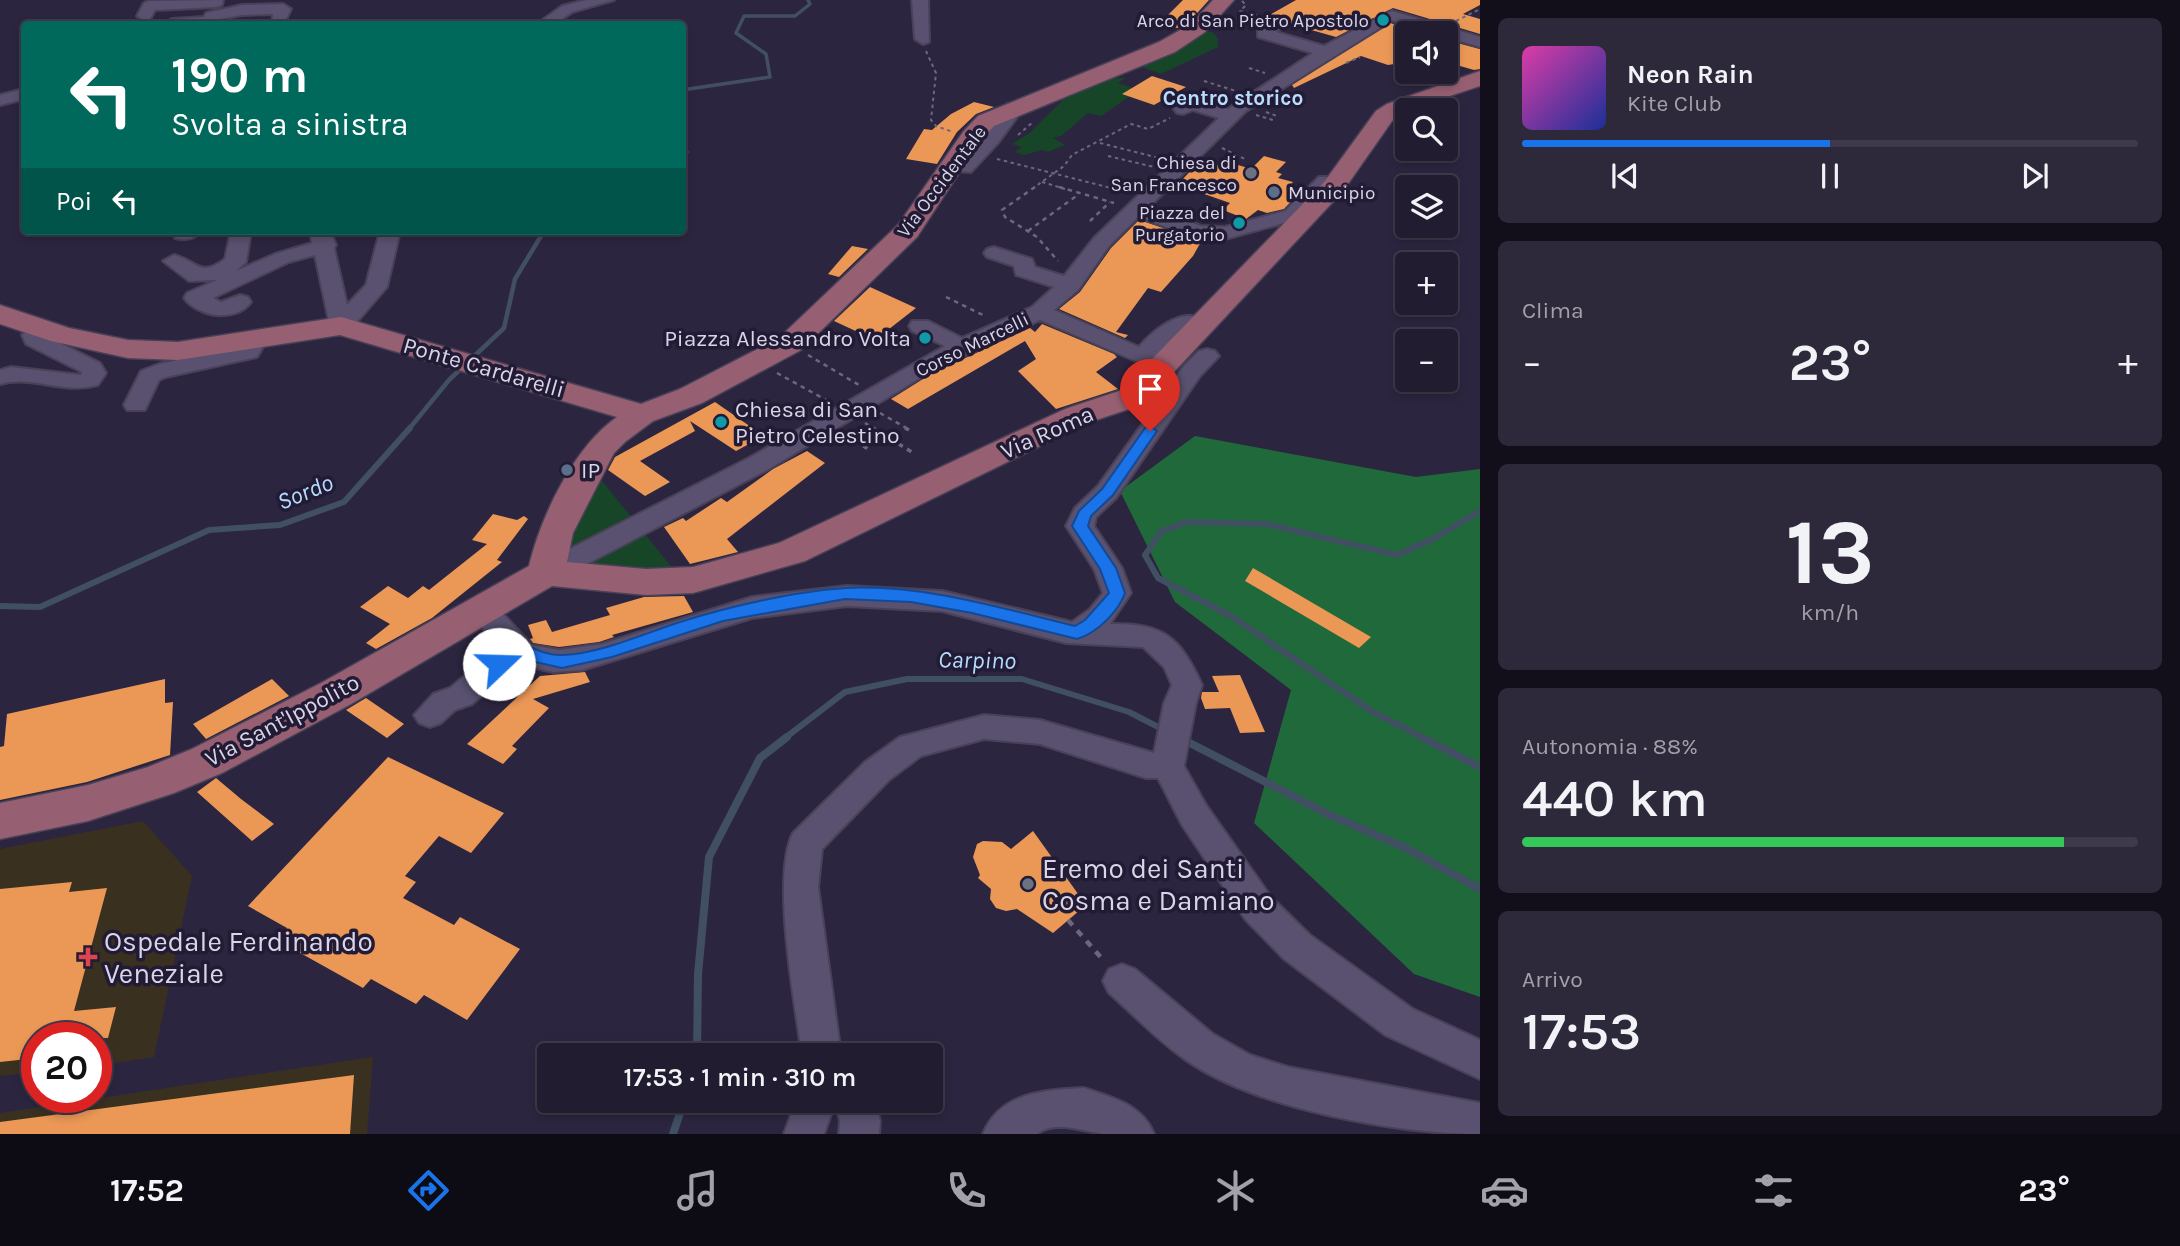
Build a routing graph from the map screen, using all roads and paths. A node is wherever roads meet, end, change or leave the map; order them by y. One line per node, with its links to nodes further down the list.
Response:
1 (606, 0): 11 (street)
2 (920, 0): 13 (street)
3 (1224, 0): 27 (main road, Via Occidentale)
4 (1480, 9): 6 (path)
5 (212, 13): 7 (street); 8 (street); 9 (street); 10 (street)
6 (1468, 13)
7 (145, 16)
8 (243, 19)
9 (194, 21)
10 (278, 21)
11 (549, 21)
12 (1280, 22): 15 (street)
13 (923, 39): 23 (path)
14 (1480, 42): 15 (street, Corso Marcelli)
15 (1326, 52): 19 (street, Corso Marcelli)
16 (1480, 78): 31 (main road, Via Roma)
17 (1203, 81): 19 (path)
18 (21, 95): 20 (street)
19 (1254, 97): 22 (street, Corso Marcelli)
20 (0, 100)
21 (1186, 106): 22 (street); 25 (path)
22 (1231, 116): 24 (street, Corso Marcelli)
23 (936, 127)
24 (1206, 141): 28 (path); 29 (street, Corso Marcelli)
25 (1096, 142): 26 (path); 30 (path)
26 (1118, 148): 29 (path); 29 (path)
27 (968, 159): 30 (path); 33 (street); 55 (main road, Via Occidentale)
28 (1245, 159)
29 (1175, 168): 36 (street, Corso Marcelli)
30 (1053, 174): 32 (path); 36 (path)
31 (1340, 177): 36 (street); 54 (main road, Via Roma)
32 (1042, 182): 34 (path); 38 (path)
33 (951, 186)
34 (1079, 194): 35 (path); 38 (path)
35 (1110, 202): 36 (path); 37 (path)
36 (1142, 203): 44 (street, Corso Marcelli)
37 (1090, 221)
38 (1028, 231): 44 (path)
39 (240, 235): 43 (street)
40 (389, 235): 49 (street)
41 (315, 236): 46 (street); 49 (street)
42 (994, 253): 44 (street)
43 (174, 261)
44 (1077, 277): 47 (street, Corso Marcelli)
45 (946, 298): 51 (path)
46 (240, 302)
47 (1040, 312): 51 (street, Corso Marcelli); 54 (street)
48 (0, 314): 52 (main road)
49 (341, 326): 53 (main road); 61 (main road, Ponte Cardarelli)
50 (920, 326): 56 (street)
51 (1005, 326): 56 (street, Corso Marcelli)
52 (43, 328): 53 (main road); 58 (street)
53 (256, 340): 59 (street)
54 (1203, 342): 65 (main road, Via Roma); 67 (street)
55 (790, 344): 57 (main road, Via Occidentale); 60 (path)
56 (964, 346): 60 (street, Corso Marcelli)
57 (757, 361): 60 (path); 61 (main road, Via Occidentale)
58 (0, 377)
59 (136, 405)
60 (854, 408): 62 (path); 63 (path); 64 (path); 65 (street, Corso Marcelli)
61 (634, 411): 65 (main road, Via Occidentale)
62 (909, 430)
63 (869, 450)
64 (915, 454)
65 (546, 573): 66 (main road, Via Sant'Ippolito)
66 (482, 609): 68 (street); 71 (main road, Via Sant'Ippolito)
67 (1077, 633): 68 (street); 70 (street)
68 (518, 649): 69 (street)
69 (430, 715)
70 (1169, 761): 74 (street); 75 (street)
71 (0, 821)
72 (1068, 920): 73 (path)
73 (1122, 981): 78 (street)
74 (820, 1043)
75 (1480, 1060)
76 (812, 1113): 79 (street)
77 (858, 1113): 80 (street)
78 (1480, 1123)
79 (804, 1134)
80 (859, 1134)
81 (1003, 1134): 82 (street)
82 (1135, 1134)

